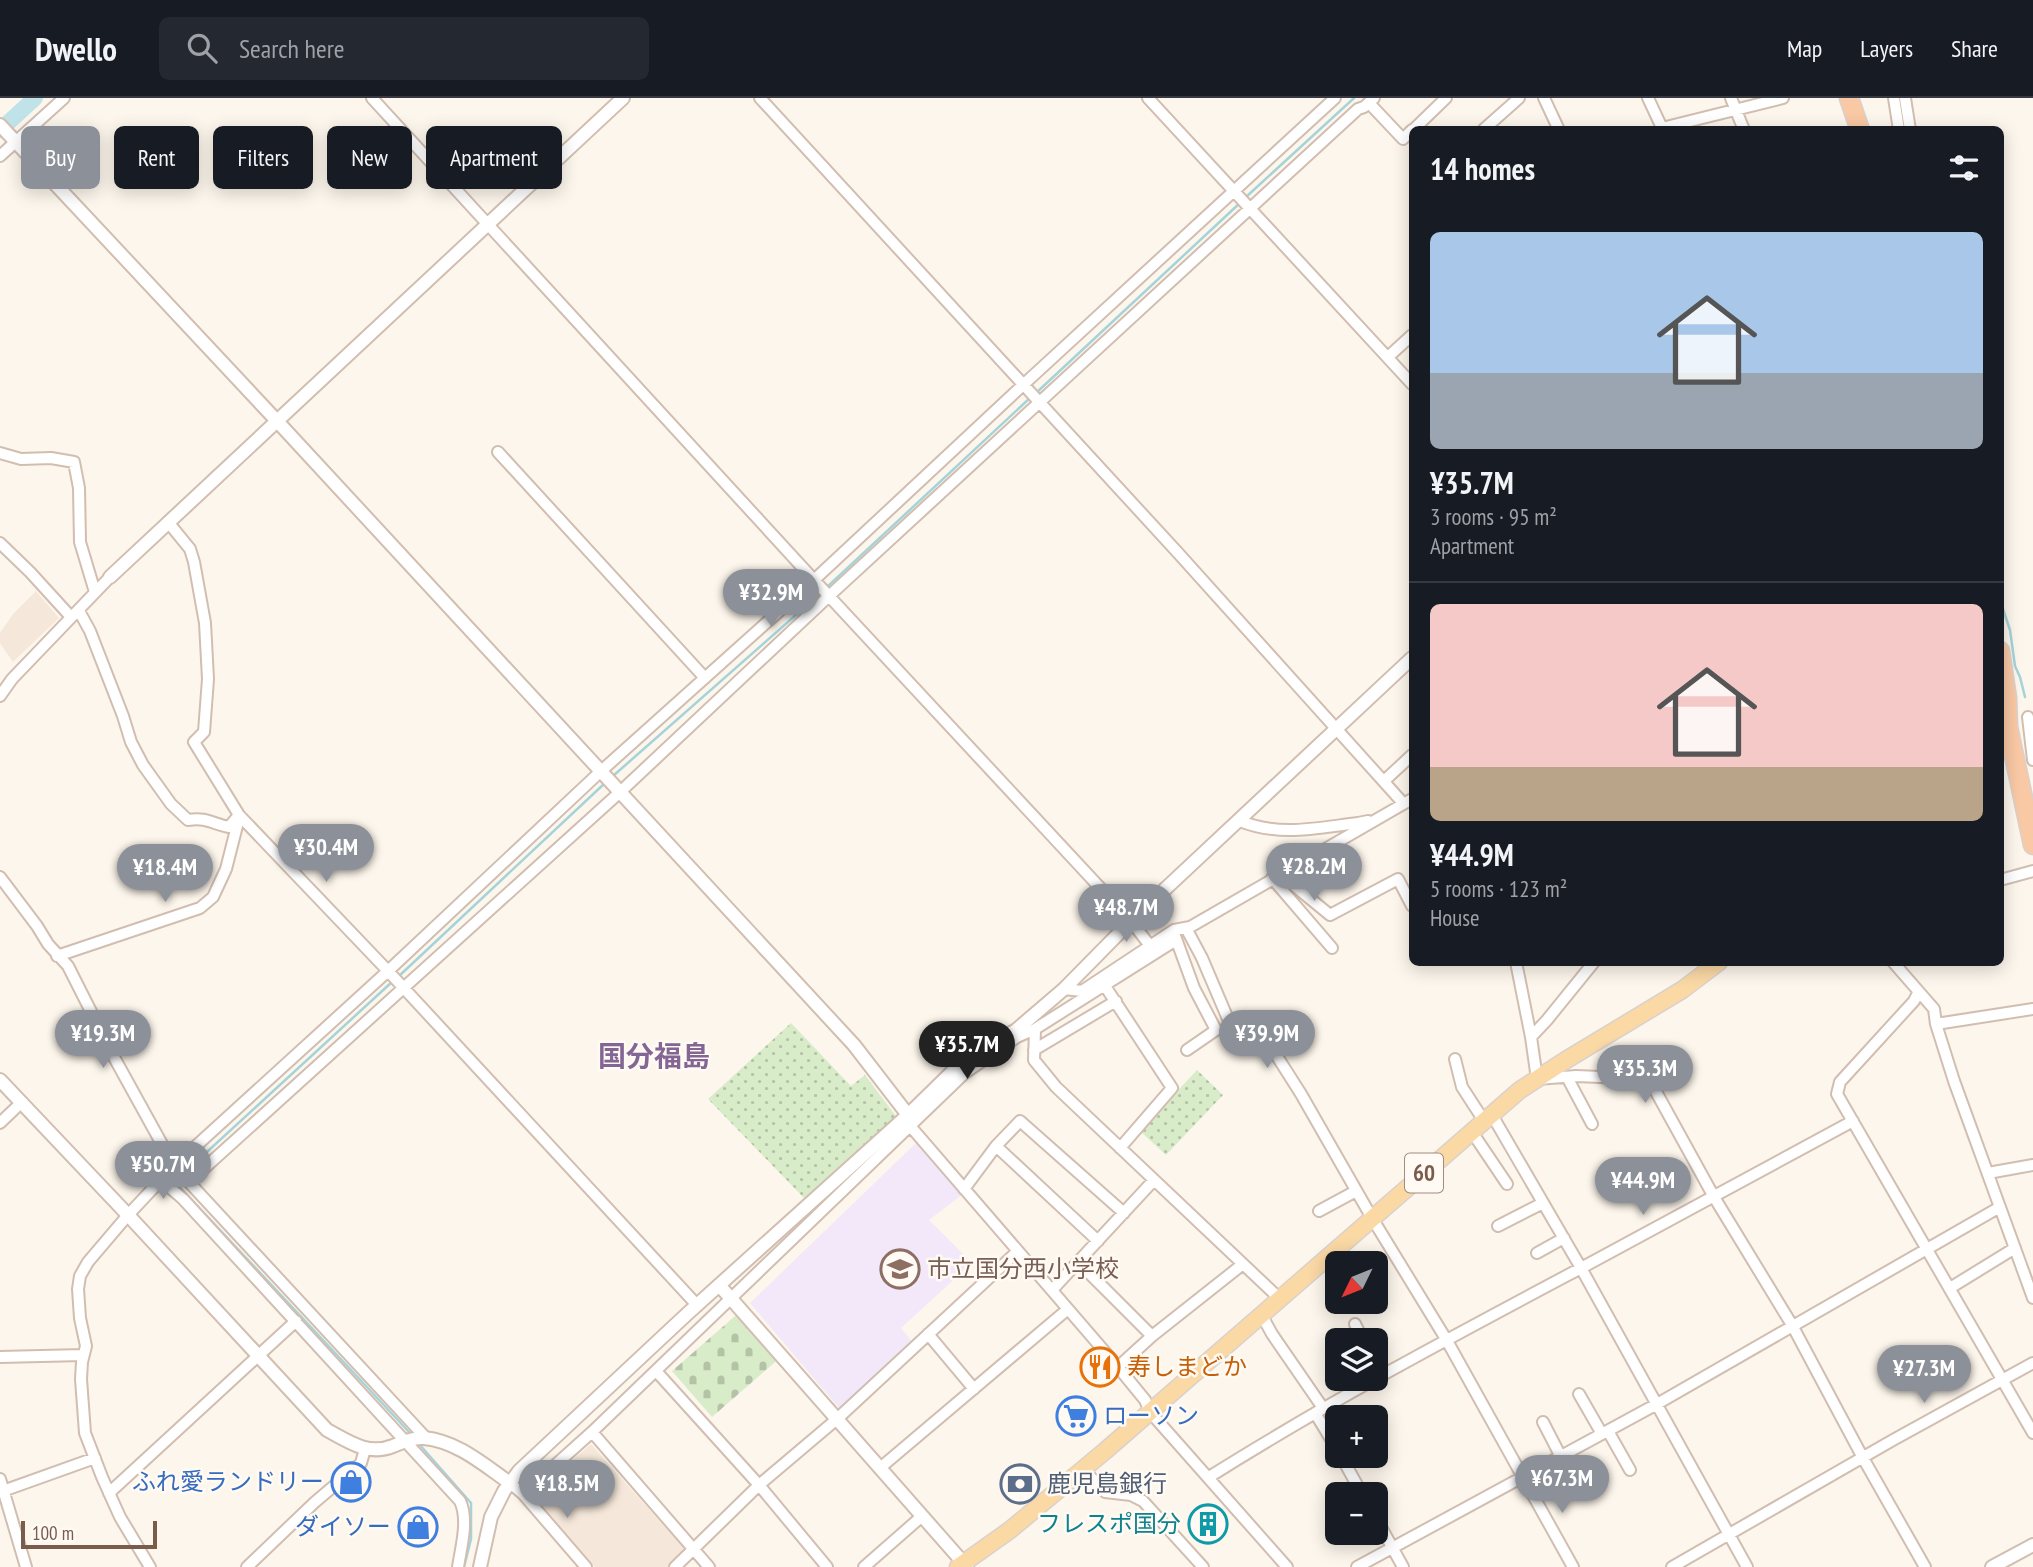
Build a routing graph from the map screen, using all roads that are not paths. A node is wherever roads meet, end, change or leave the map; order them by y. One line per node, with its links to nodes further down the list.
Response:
1 (64, 98): 29 (street)
2 (372, 98): 33 (street)
3 (622, 98): 33 (street)
4 (760, 98): 37 (street)
5 (1148, 98): 31 (street)
6 (1335, 98): 31 (street)
7 (1446, 98): 19 (street)
8 (1520, 98): 20 (street)
9 (1544, 98): 21 (street)
10 (1648, 98): 22 (street)
11 (1731, 98): 17 (street)
12 (1783, 98): 17 (street)
13 (1849, 98): 25 (highway)
14 (1894, 98): 26 (street)
15 (1905, 98): 27 (street)
16 (1371, 100): 28 (street); 32 (street)
17 (1736, 110): 23 (street); 24 (street)
18 (0, 125): 29 (street)
19 (1416, 126)
20 (1488, 126)
21 (1557, 126)
22 (1661, 126)
23 (1674, 126)
24 (1742, 126)
25 (1859, 126)
26 (1898, 126)
27 (1909, 126)
28 (1409, 133)
29 (15, 141): 30 (street); 39 (street)
30 (0, 156)
31 (1234, 192): 32 (street); 37 (street)
32 (1248, 207): 35 (street); 38 (street)
33 (488, 224): 39 (street); 45 (street)
34 (1409, 338): 35 (street)
35 (1388, 358): 36 (street)
36 (1409, 381)
37 (1024, 386): 38 (street); 45 (street)
38 (1037, 400): 47 (street); 54 (street)
39 (277, 421): 42 (street); 58 (street)
40 (499, 452): 50 (street)
41 (0, 453): 46 (street)
42 (168, 522): 44 (street); 62 (street)
43 (0, 543): 48 (street)
44 (110, 577): 46 (street)
45 (815, 581): 47 (street); 50 (street)
46 (95, 592): 48 (street)
47 (828, 595): 60 (street); 71 (street)
48 (75, 614): 52 (street); 62 (street)
49 (1409, 662): 54 (street)
50 (705, 678): 58 (street)
51 (2004, 678): 55 (highway)
52 (0, 696)
53 (2031, 716): 55 (street); 57 (street)
54 (1336, 728): 59 (street); 64 (street)
55 (2004, 728): 65 (highway)
56 (1409, 758): 59 (street)
57 (2033, 760)
58 (601, 773): 60 (street); 80 (street)
59 (1384, 781): 61 (street)
60 (617, 791): 81 (street); 99 (street)
61 (1408, 801): 63 (street)
62 (239, 815): 75 (street); 80 (street)
63 (1383, 817): 64 (street); 67 (street)
64 (1240, 821): 71 (street)
65 (2033, 845)
66 (2033, 871): 69 (street)
67 (1276, 876): 70 (street); 72 (street); 74 (street)
68 (0, 877): 75 (street)
69 (2004, 879)
70 (1409, 900)
71 (1131, 922): 73 (street); 83 (street)
72 (1179, 933): 73 (street); 82 (street); 93 (street); 114 (street)
73 (1151, 947): 85 (street)
74 (1332, 948)
75 (57, 956): 107 (street)
76 (1517, 966): 91 (street)
77 (1591, 966): 91 (street)
78 (1714, 966): 96 (main road, 60)
79 (1896, 966): 84 (street)
80 (390, 972): 81 (street); 107 (street)
81 (402, 986): 111 (street); 138 (street)
82 (1105, 986): 85 (street); 86 (street)
83 (1064, 989): 85 (street); 90 (street)
84 (1918, 993): 88 (street); 100 (street)
85 (1084, 995): 89 (street)
86 (1116, 1001): 92 (street); 105 (street)
87 (2033, 1009): 88 (street)
88 (1936, 1024): 108 (street)
89 (1035, 1029): 90 (street); 92 (street)
90 (1016, 1034): 99 (street)
91 (1531, 1037): 96 (street)
92 (1034, 1050): 105 (street)
93 (1187, 1050)
94 (1455, 1059): 102 (street)
95 (1567, 1077): 96 (street); 103 (street); 115 (street)
96 (1537, 1079): 102 (main road, 60)
97 (0, 1080): 98 (street)
98 (22, 1102): 101 (street); 120 (street)
99 (909, 1121): 113 (street); 132 (street); 136 (street)
100 (1853, 1121): 115 (street); 125 (street)
101 (0, 1123)
102 (1483, 1123): 112 (street); 116 (street); 121 (main road, 60)
103 (1592, 1124)
104 (996, 1146): 113 (street); 119 (street); 124 (street)
105 (1120, 1148): 110 (street)
106 (2033, 1165): 108 (street)
107 (174, 1166): 109 (street); 111 (street)
108 (1988, 1173): 117 (street)
109 (161, 1180): 120 (street); 141 (street)
110 (1154, 1180): 119 (street); 130 (street)
111 (189, 1182): 168 (street)
112 (1507, 1184)
113 (964, 1188): 127 (street)
114 (1356, 1191): 118 (street); 121 (street)
115 (1713, 1197): 131 (street); 143 (street)
116 (1543, 1203): 122 (street); 123 (street)
117 (2000, 1207): 125 (street); 126 (street)
118 (1320, 1211)
119 (1124, 1213): 124 (street)
120 (128, 1215): 148 (street); 150 (street)
121 (1372, 1218): 137 (main road, 60); 147 (street)
122 (1499, 1226)
123 (1564, 1238): 128 (street); 131 (street)
124 (1098, 1241): 129 (street)
125 (1928, 1248): 133 (street); 143 (street)
126 (2015, 1248): 133 (street); 135 (street)
127 (1018, 1251): 134 (street); 145 (street)
128 (1537, 1253)
129 (1078, 1262): 134 (street); 146 (street)
130 (1242, 1264): 137 (street); 146 (street)
131 (1581, 1268): 147 (street); 159 (street)
132 (719, 1285): 136 (street); 138 (street)
133 (1950, 1288): 155 (street)
134 (1052, 1290): 139 (street)
135 (2033, 1298)
136 (731, 1299): 153 (street); 162 (street)
137 (1280, 1299): 140 (main road, 60)
138 (697, 1305): 180 (street)
139 (1068, 1309): 152 (street); 156 (street)
140 (1261, 1314): 160 (main road, 60); 161 (street)
141 (296, 1321): 150 (street); 169 (street)
142 (1355, 1324): 144 (street)
143 (1792, 1325): 159 (street); 173 (street)
144 (1357, 1328)
145 (929, 1334): 156 (street); 162 (street)
146 (1152, 1336): 152 (street)
147 (1446, 1339): 154 (street); 178 (street)
148 (83, 1355): 149 (street); 172 (street)
149 (0, 1356)
150 (258, 1357): 170 (street); 183 (street)
151 (2033, 1363): 155 (street)
152 (1118, 1367): 160 (street)
153 (656, 1371): 165 (street); 181 (street)
154 (1388, 1372)
155 (2002, 1381): 167 (street); 173 (street)
156 (974, 1389): 174 (street)
157 (1354, 1391): 161 (street)
158 (1578, 1394): 166 (street)
159 (1657, 1404): 166 (street); 186 (street)
160 (1150, 1412): 175 (main road, 60); 177 (street)
161 (1315, 1413): 164 (street); 177 (street)
162 (837, 1419): 174 (street); 181 (street)
163 (1543, 1422): 171 (street)
164 (1325, 1429)
165 (592, 1432): 184 (street); 189 (street)
166 (1605, 1433): 171 (street); 176 (street)
167 (2033, 1433)
168 (423, 1438): 169 (street); 180 (street)
169 (406, 1441): 170 (street); 195 (street)
170 (365, 1449): 194 (street)
171 (1561, 1457): 178 (street)
172 (95, 1458): 182 (street); 183 (street)
173 (1863, 1458): 186 (street); 209 (street)
174 (880, 1468): 185 (street)
175 (1083, 1469): 192 (main road, 60); 202 (street)
176 (1630, 1470)
177 (1209, 1477): 203 (street)
178 (1523, 1478): 190 (street); 206 (street)
179 (0, 1479): 182 (street)
180 (510, 1483): 184 (street); 196 (street)
181 (759, 1485): 189 (street); 200 (street)
182 (2, 1491): 191 (street)
183 (109, 1493): 193 (street)
184 (523, 1494): 197 (street)
185 (921, 1517): 192 (street); 201 (street)
186 (1728, 1534): 207 (street); 208 (street)
187 (1388, 1540): 190 (street)
188 (2033, 1545): 210 (street)
189 (694, 1548): 198 (street); 199 (street)
190 (1392, 1548): 204 (street); 205 (street)
191 (24, 1566)
192 (963, 1566)
193 (150, 1567)
194 (247, 1567)
195 (458, 1567)
196 (480, 1567)
197 (586, 1567)
198 (675, 1567)
199 (709, 1567)
200 (827, 1567)
201 (864, 1567)
202 (1203, 1567)
203 (1287, 1567)
204 (1357, 1567)
205 (1403, 1567)
206 (1573, 1567)
207 (1672, 1567)
208 (1747, 1567)
209 (1926, 1567)
210 (1992, 1567)

